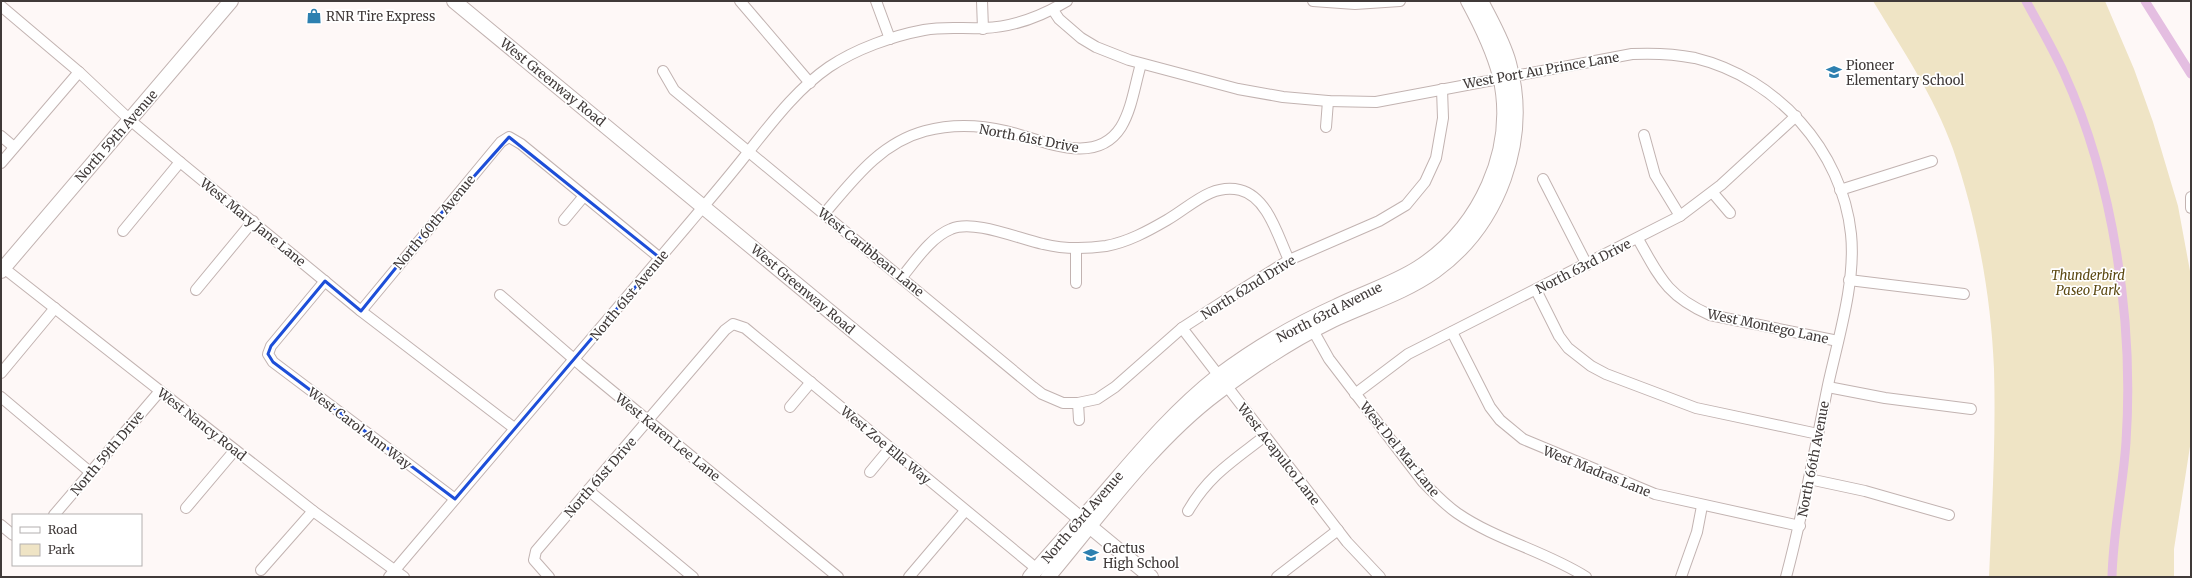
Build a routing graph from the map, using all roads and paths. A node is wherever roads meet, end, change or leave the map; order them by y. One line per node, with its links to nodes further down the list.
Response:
1 (231, 1): 25 (main road, North 59th Avenue)
2 (454, 1): 39 (main road, West Greenway Road)
3 (740, 1): 21 (street)
4 (876, 1): 16 (street)
5 (982, 1): 14 (street)
6 (1067, 1): 13 (street, North 61st Avenue)
7 (1313, 1): 11 (street)
8 (1400, 1): 11 (street)
9 (1468, 1): 15 (main road, North 63rd Avenue)
10 (1481, 1): 15 (main road, North 63rd Avenue)
11 (1388, 2)
12 (1, 6): 19 (street, West Mary Jane Lane)
13 (1053, 10): 14 (street, North 61st Avenue); 17 (street, West Port Au Prince Lane)
14 (983, 29): 16 (street, North 61st Avenue)
15 (1492, 36): 20 (main road, North 63rd Avenue)
16 (890, 39): 21 (street, North 61st Avenue)
17 (1141, 64): 23 (street, West Port Au Prince Lane); 42 (street, North 61st Drive)
18 (663, 71): 30 (street, West Caribbean Lane)
19 (80, 72): 25 (street, West Mary Jane Lane); 29 (street)
20 (1506, 77): 22 (street, West Port Au Prince Lane); 24 (street, West Port Au Prince Lane); 64 (main road, North 63rd Avenue)
21 (810, 83): 30 (street, North 61st Avenue)
22 (1442, 89): 23 (street, West Port Au Prince Lane); 50 (street, North 62nd Drive)
23 (1328, 101): 26 (street)
24 (1796, 116): 35 (street, West Port Au Prince Lane); 36 (street, North 63rd Drive)
25 (130, 120): 32 (street, West Mary Jane Lane); 52 (main road, North 59th Avenue)
26 (1326, 127)
27 (1644, 135): 43 (street)
28 (1, 136): 29 (street)
29 (14, 147): 33 (street)
30 (749, 152): 39 (street, North 61st Avenue); 42 (street, West Caribbean Lane)
31 (1932, 161): 35 (street)
32 (180, 162): 45 (street, West Mary Jane Lane); 46 (street)
33 (1, 163)
34 (1543, 178): 51 (street)
35 (1840, 190): 54 (street, West Port Au Prince Lane)
36 (1713, 192): 41 (street); 43 (street, North 63rd Drive)
37 (584, 196): 44 (street); 49 (street); 62 (street, North 60th Avenue)
38 (2191, 196): 40 (street)
39 (704, 207): 49 (street, North 61st Avenue); 98 (main road, West Greenway Road)
40 (2191, 208)
41 (1730, 213)
42 (824, 214): 53 (street, West Caribbean Lane)
43 (1680, 216): 47 (street, North 63rd Drive)
44 (564, 220)
45 (253, 221): 55 (street, West Mary Jane Lane); 57 (street)
46 (123, 231)
47 (1638, 239): 51 (street, North 63rd Drive); 67 (street, West Montego Lane)
48 (1076, 248): 50 (street); 53 (street); 56 (street)
49 (660, 258): 68 (street, North 61st Avenue)
50 (1289, 260): 65 (street, North 62nd Drive)
51 (1587, 265): 58 (street, North 63rd Drive)
52 (2, 268): 61 (street, West Nancy Road)
53 (902, 277): 76 (street, West Caribbean Lane)
54 (1849, 280): 59 (street); 67 (street, West Port Au Prince Lane)
55 (325, 281): 62 (street, West Mary Jane Lane); 90 (street, West Carol Ann Way)
56 (1076, 283)
57 (196, 290)
58 (1536, 290): 66 (street, North 63rd Drive); 82 (street)
59 (1964, 294)
60 (500, 295): 68 (street, West Karen Lee Lane)
61 (55, 308): 69 (street); 73 (street, West Nancy Road)
62 (361, 311): 81 (street, West Mary Jane Lane)
63 (734, 324): 71 (street, West Zoe Ella Way); 80 (street, North 61st Drive)
64 (1310, 326): 70 (main road, North 63rd Avenue); 74 (street, West Del Mar Lane)
65 (1182, 328): 70 (street, West Acapulco Lane); 76 (street, North 62nd Drive)
66 (1452, 332): 74 (street, North 63rd Drive); 91 (street, West Madras Lane)
67 (1838, 341): 72 (street, North 66th Avenue)
68 (574, 359): 80 (street, West Karen Lee Lane); 81 (street, North 61st Avenue)
69 (1, 373)
70 (1223, 381): 83 (street, West Acapulco Lane); 98 (main road, North 63rd Avenue)
71 (811, 382): 77 (street); 84 (street, West Zoe Ella Way)
72 (1828, 387): 78 (street); 82 (street, North 66th Avenue)
73 (160, 391): 85 (street, West Nancy Road); 86 (street, North 59th Drive)
74 (1355, 394): 114 (street, West Del Mar Lane)
75 (1, 397): 86 (street)
76 (1078, 403): 79 (street)
77 (790, 407)
78 (1971, 409)
79 (1079, 420)
80 (649, 421): 89 (street, North 61st Drive); 109 (street, West Karen Lee Lane)
81 (514, 428): 90 (street, North 61st Avenue)
82 (1818, 434): 88 (street, North 66th Avenue)
83 (1265, 436): 95 (street); 101 (street, West Acapulco Lane)
84 (890, 448): 87 (street); 94 (street, West Zoe Ella Way)
85 (235, 450): 92 (street); 93 (street, West Nancy Road)
86 (90, 472): 96 (street, North 59th Drive)
87 (870, 472)
88 (1809, 479): 97 (street); 100 (street, North 66th Avenue)
89 (588, 490): 107 (street, North 61st Drive); 108 (street)
90 (455, 499): 104 (street, North 61st Avenue)
91 (1702, 506): 100 (street, West Madras Lane); 115 (street)
92 (186, 508)
93 (313, 511): 103 (street); 104 (street, West Nancy Road)
94 (965, 511): 105 (street, West Zoe Ella Way); 110 (street)
95 (1188, 511)
96 (55, 514)
97 (1949, 515)
98 (1086, 523): 105 (main road, North 63rd Avenue); 111 (main road, West Greenway Road)
99 (1, 525): 102 (street)
100 (1800, 526): 116 (street, North 66th Avenue)
101 (1338, 530): 112 (street); 113 (street, West Acapulco Lane)
102 (12, 534)
103 (261, 570)
104 (392, 573): 106 (street, West Nancy Road)
105 (1039, 574)
106 (404, 577)
107 (549, 577)
108 (693, 577)
109 (838, 577)
110 (909, 577)
111 (1151, 577)
112 (1277, 577)
113 (1380, 577)
114 (1586, 577)
115 (1681, 577)
116 (1786, 577)

